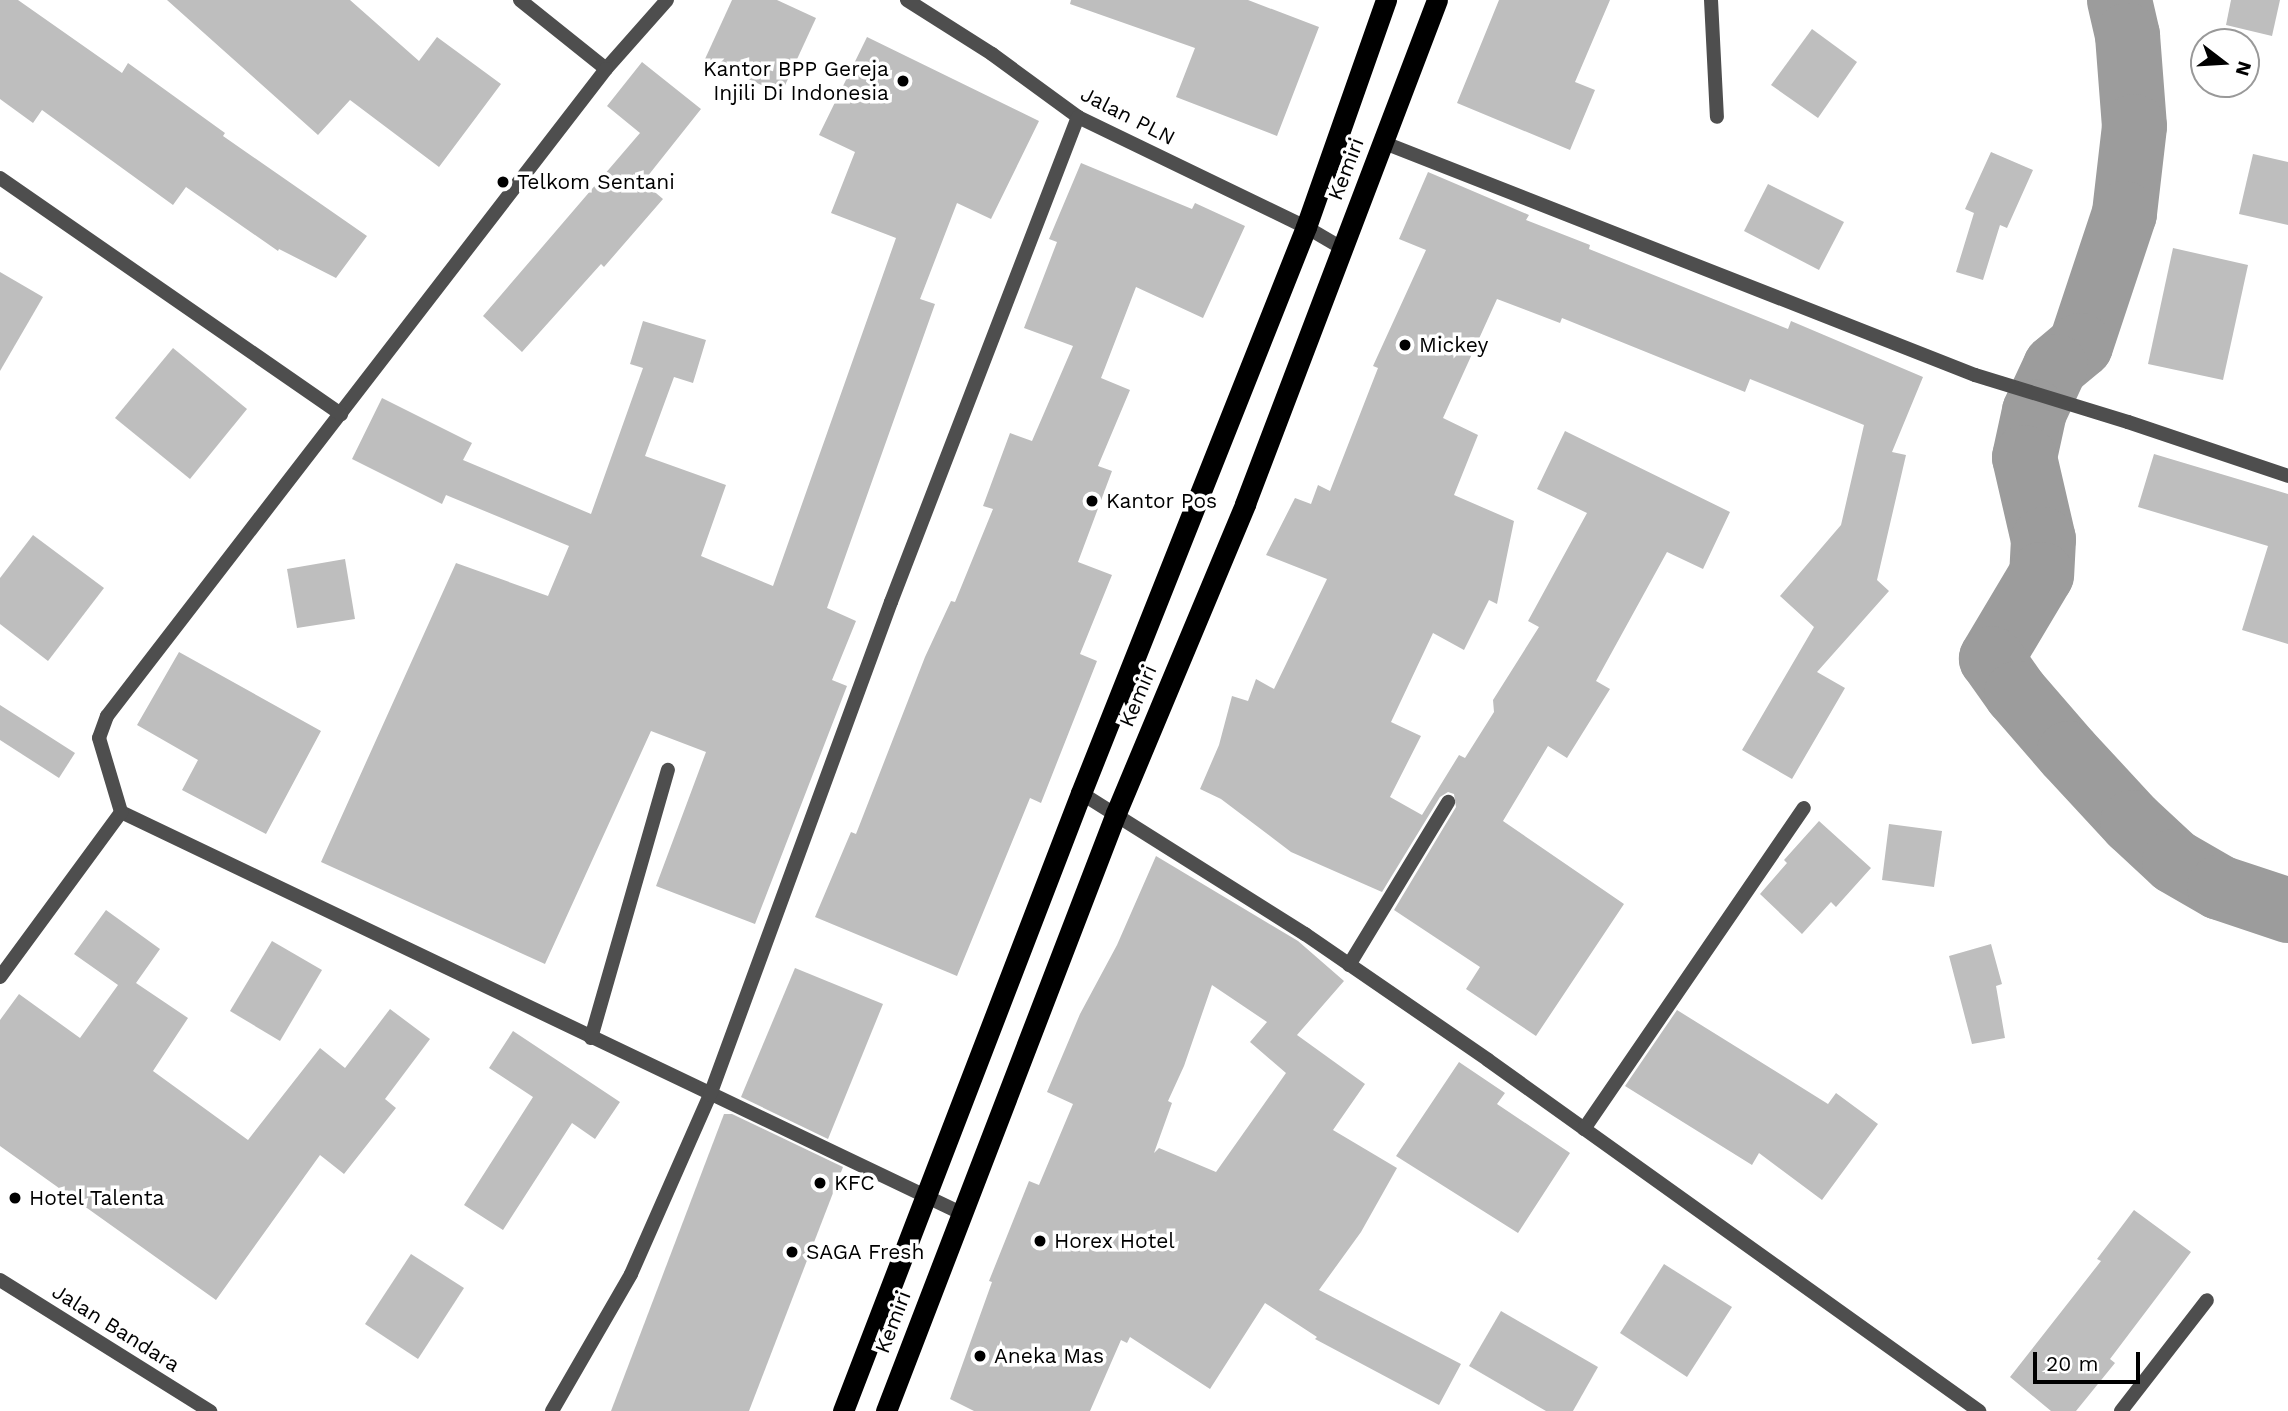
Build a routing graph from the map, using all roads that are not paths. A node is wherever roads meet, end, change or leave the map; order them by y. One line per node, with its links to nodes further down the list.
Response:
1 (520, 0): 7 (street)
2 (667, 0): 7 (street)
3 (907, 0): 8 (street, Jalan PLN)
4 (1386, 0): 12 (highway, Kemiri)
5 (1437, 0): 10 (highway, Kemiri)
6 (1711, 0): 9 (street)
7 (606, 69): 14 (street)
8 (1078, 117): 12 (street, Jalan PLN); 25 (street)
9 (1717, 117)
10 (1382, 142): 13 (highway, Kemiri); 15 (street)
11 (0, 178): 14 (street)
12 (1306, 227): 13 (street, Jalan PLN); 17 (highway, Kemiri)
13 (1342, 248): 21 (highway, Kemiri)
14 (341, 414): 20 (street)
15 (2288, 476)
16 (668, 770): 24 (street)
17 (1081, 793): 21 (street); 27 (highway, Kemiri)
18 (1448, 802): 22 (street)
19 (1804, 808): 26 (street)
20 (121, 812): 23 (street); 24 (street)
21 (1116, 813): 22 (street); 28 (highway, Kemiri)
22 (1349, 965): 26 (street)
23 (0, 977)
24 (591, 1038): 25 (street)
25 (710, 1095): 27 (street); 32 (street)
26 (1584, 1129): 35 (street)
27 (925, 1196): 28 (street); 33 (highway, Kemiri)
28 (961, 1213): 34 (highway, Kemiri)
29 (0, 1280): 31 (street, Jalan Bandara)
30 (2207, 1300): 36 (street)
31 (210, 1411)
32 (552, 1411)
33 (843, 1411)
34 (886, 1411)
35 (1979, 1411)
36 (2121, 1411)

